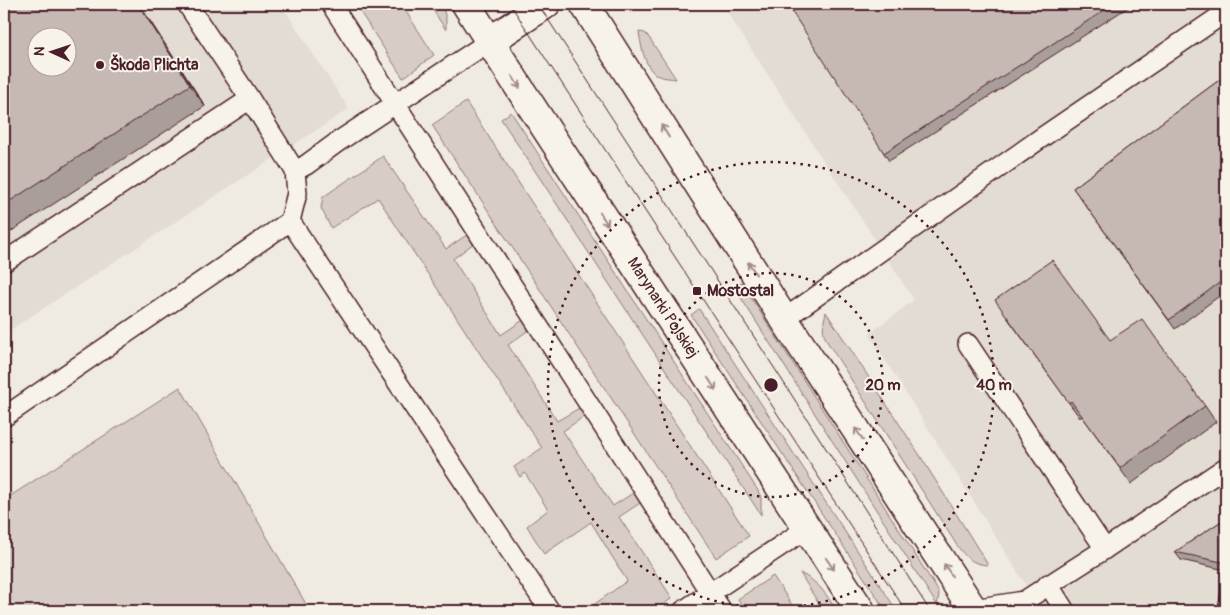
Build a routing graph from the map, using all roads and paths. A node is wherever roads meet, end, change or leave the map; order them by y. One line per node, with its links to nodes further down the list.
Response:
1 (187, 4): 8 (lane)
2 (331, 4): 9 (lane)
3 (466, 4): 7 (main road, Marynarki Polskiej)
4 (546, 4): 7 (main road)
5 (584, 4): 13 (main road, one-way to 5)
6 (1226, 12): 13 (lane)
7 (490, 41): 9 (lane); 17 (main road, Marynarki Polskiej, one-way to 17)
8 (250, 99): 10 (lane); 12 (lane)
9 (395, 104): 10 (lane); 20 (lane)
10 (295, 171): 11 (lane)
11 (290, 221): 15 (lane); 21 (lane)
12 (4, 262)
13 (784, 319): 25 (main road, one-way to 13)
14 (968, 344): 18 (lane)
15 (4, 417)
16 (1226, 467): 18 (lane)
17 (806, 529): 20 (lane); 24 (main road, Marynarki Polskiej, one-way to 24)
18 (1105, 548): 19 (lane)
19 (1048, 584): 25 (lane); 26 (lane)
20 (710, 593): 22 (lane); 23 (lane)
21 (550, 611)
22 (683, 611)
23 (722, 611)
24 (861, 611)
25 (972, 611)
26 (1065, 611)

